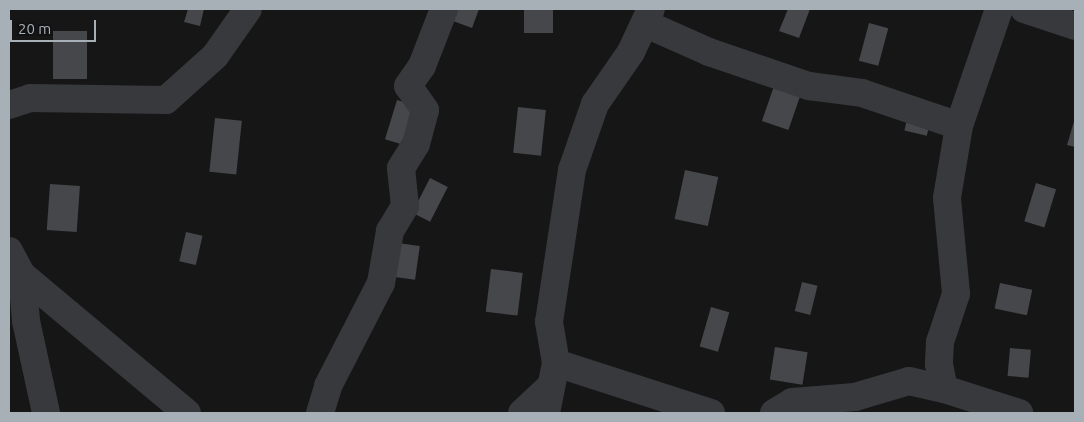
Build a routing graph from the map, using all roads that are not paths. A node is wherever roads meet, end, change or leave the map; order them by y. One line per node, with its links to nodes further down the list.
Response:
1 (248, 9): 7 (street)
2 (444, 9): 15 (street)
3 (999, 9): 8 (street)
4 (1024, 9): 6 (street)
5 (649, 16): 8 (street); 11 (street)
6 (1075, 26)
7 (9, 105)
8 (959, 126): 12 (street)
9 (9, 251): 10 (street)
10 (22, 275): 13 (street); 14 (street)
11 (550, 388): 16 (street); 17 (street)
12 (944, 389): 18 (street); 19 (street)
13 (46, 413)
14 (187, 413)
15 (320, 413)
16 (522, 413)
17 (710, 413)
18 (774, 413)
19 (1019, 413)

